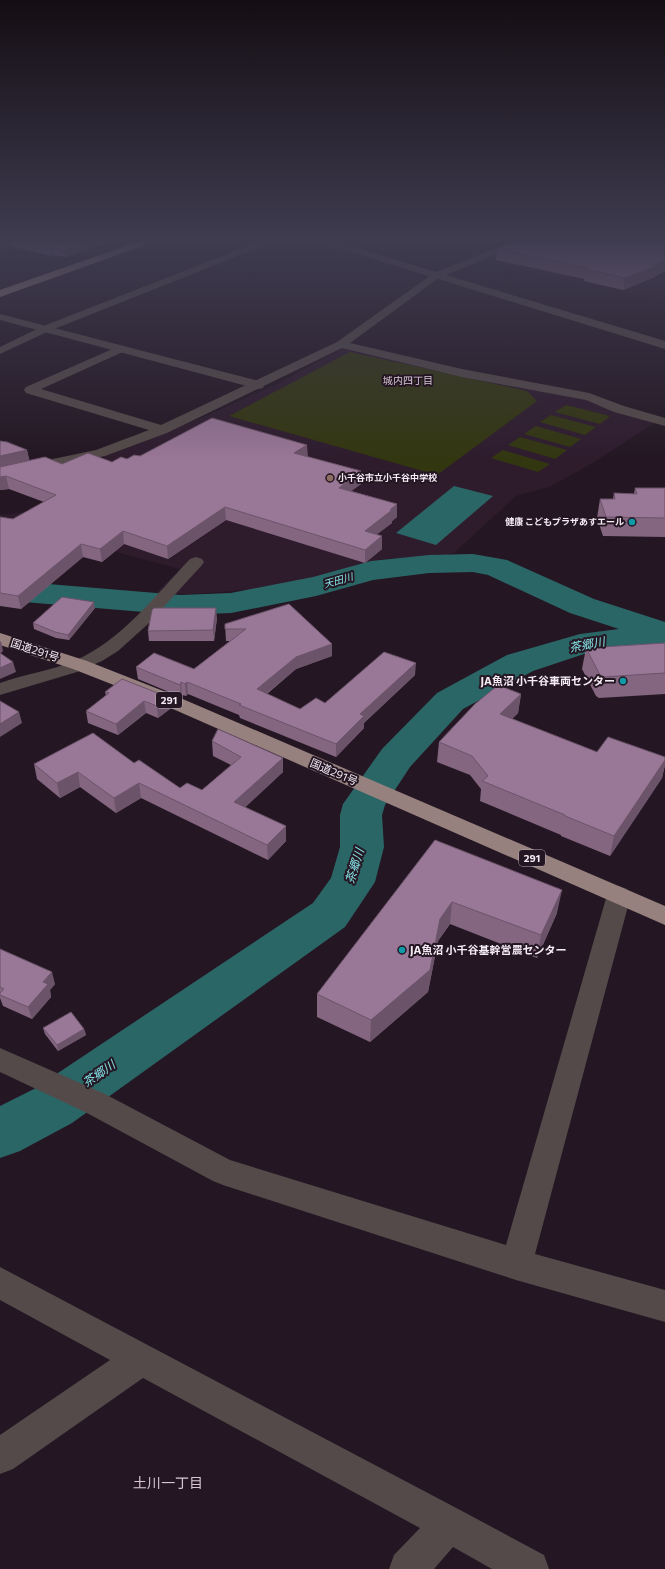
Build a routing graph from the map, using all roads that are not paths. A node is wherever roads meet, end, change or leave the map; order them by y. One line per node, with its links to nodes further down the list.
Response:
1 (80, 315): 5 (street)
2 (381, 315): 6 (street)
3 (568, 315): 7 (street)
4 (0, 317): 5 (street)
5 (45, 329): 8 (street); 9 (street)
6 (341, 344): 10 (street); 11 (street)
7 (665, 345)
8 (121, 349): 10 (street); 12 (street)
9 (0, 351)
10 (258, 385): 12 (street)
11 (665, 422)
12 (162, 430): 13 (street)
13 (0, 474)
14 (196, 562): 16 (street)
15 (0, 639): 16 (highway, 国道291号 / 291)
16 (80, 665): 17 (street); 18 (highway, 国道291号 / 291)
17 (0, 689)
18 (619, 895): 19 (highway, 国道291号 / 291); 21 (street)
19 (665, 916)
20 (0, 1059): 21 (street)
21 (516, 1264): 23 (street)
22 (0, 1283): 24 (street)
23 (665, 1306)
24 (141, 1359): 25 (street); 26 (street)
25 (0, 1456)
26 (449, 1524): 27 (street); 28 (street)
27 (408, 1569)
28 (530, 1569)

